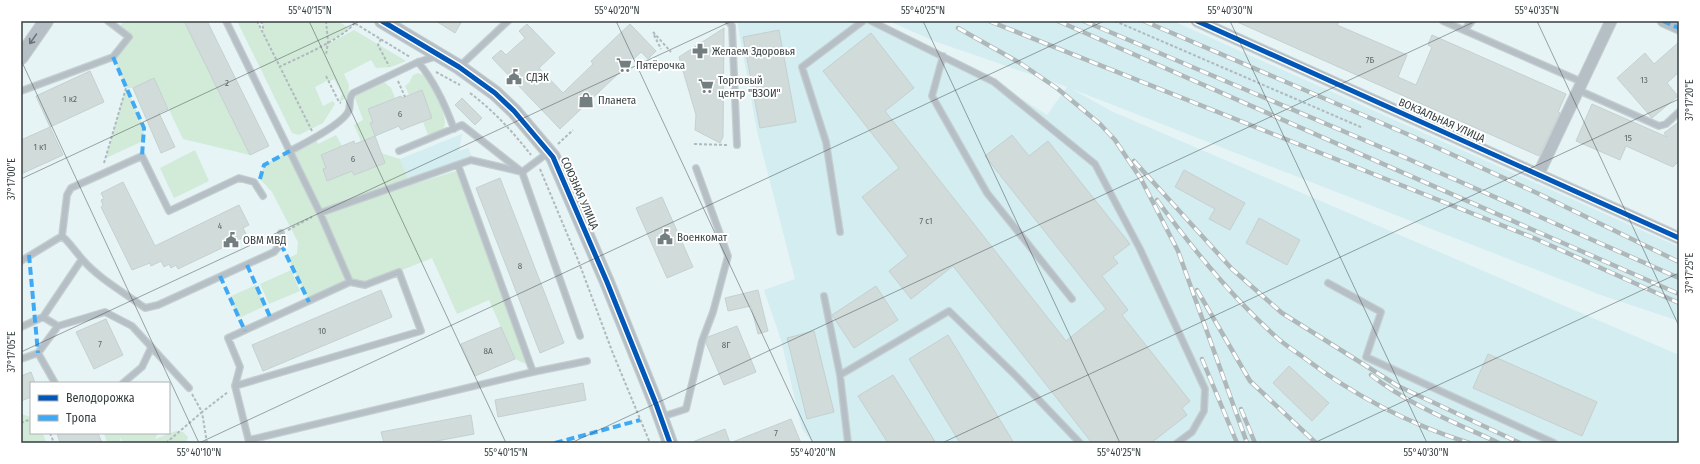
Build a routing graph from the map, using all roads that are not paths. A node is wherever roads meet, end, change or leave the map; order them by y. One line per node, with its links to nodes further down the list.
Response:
1 (46, 21): 18 (street, one-way to 18)
2 (108, 21): 22 (lane)
3 (226, 21): 27 (lane)
4 (382, 21): 16 (street, СОЮЗНАЯ УЛИЦА)
5 (508, 21): 20 (lane)
6 (728, 21): 25 (lane)
7 (863, 21): 35 (lane)
8 (871, 21): 17 (lane)
9 (1197, 21): 32 (street, ВОКЗАЛЬНАЯ УЛИЦА)
10 (1443, 21): 15 (lane)
11 (1472, 21): 15 (lane)
12 (1611, 21): 21 (street)
13 (1663, 21): 14 (street)
14 (1679, 28)
15 (1464, 30): 21 (lane)
16 (440, 56): 19 (lane); 20 (street, СОЮЗНАЯ УЛИЦА)
17 (943, 56): 44 (lane); 64 (lane)
18 (21, 57)
19 (418, 62): 24 (lane); 27 (lane)
20 (459, 67): 26 (street, СОЮЗНАЯ УЛИЦА)
21 (1580, 86): 23 (lane); 32 (street)
22 (21, 91)
23 (1679, 112)
24 (454, 129): 28 (lane); 31 (lane)
25 (737, 145)
26 (553, 148): 31 (lane); 59 (street, СОЮЗНАЯ УЛИЦА)
27 (290, 151): 34 (lane)
28 (399, 151)
29 (458, 165): 31 (lane); 34 (lane); 53 (lane)
30 (696, 168): 59 (lane)
31 (522, 172): 48 (lane)
32 (1538, 175): 38 (street, ВОКЗАЛЬНАЯ УЛИЦА)
33 (263, 196): 37 (lane)
34 (320, 213): 41 (lane)
35 (840, 232)
36 (281, 233): 39 (lane)
37 (62, 236): 39 (lane); 40 (lane)
38 (1679, 238)
39 (82, 259): 45 (lane)
40 (21, 261)
41 (350, 282): 57 (lane); 57 (lane)
42 (1328, 283): 65 (lane)
43 (824, 296): 54 (lane)
44 (1072, 299)
45 (43, 317): 46 (lane); 47 (lane)
46 (58, 326): 49 (lane); 50 (lane)
47 (21, 327)
48 (580, 336)
49 (151, 348): 56 (lane); 58 (lane)
50 (38, 353): 51 (lane); 55 (lane)
51 (21, 359)
52 (587, 361): 53 (lane)
53 (533, 372): 60 (lane)
54 (840, 375): 62 (lane); 63 (lane)
55 (54, 382)
56 (124, 382)
57 (235, 386): 60 (lane)
58 (189, 388)
59 (661, 417): 61 (street, СОЮЗНАЯ УЛИЦА)
60 (249, 442)
61 (670, 443)
62 (848, 443)
63 (1080, 443)
64 (1177, 443)
65 (1554, 443)

